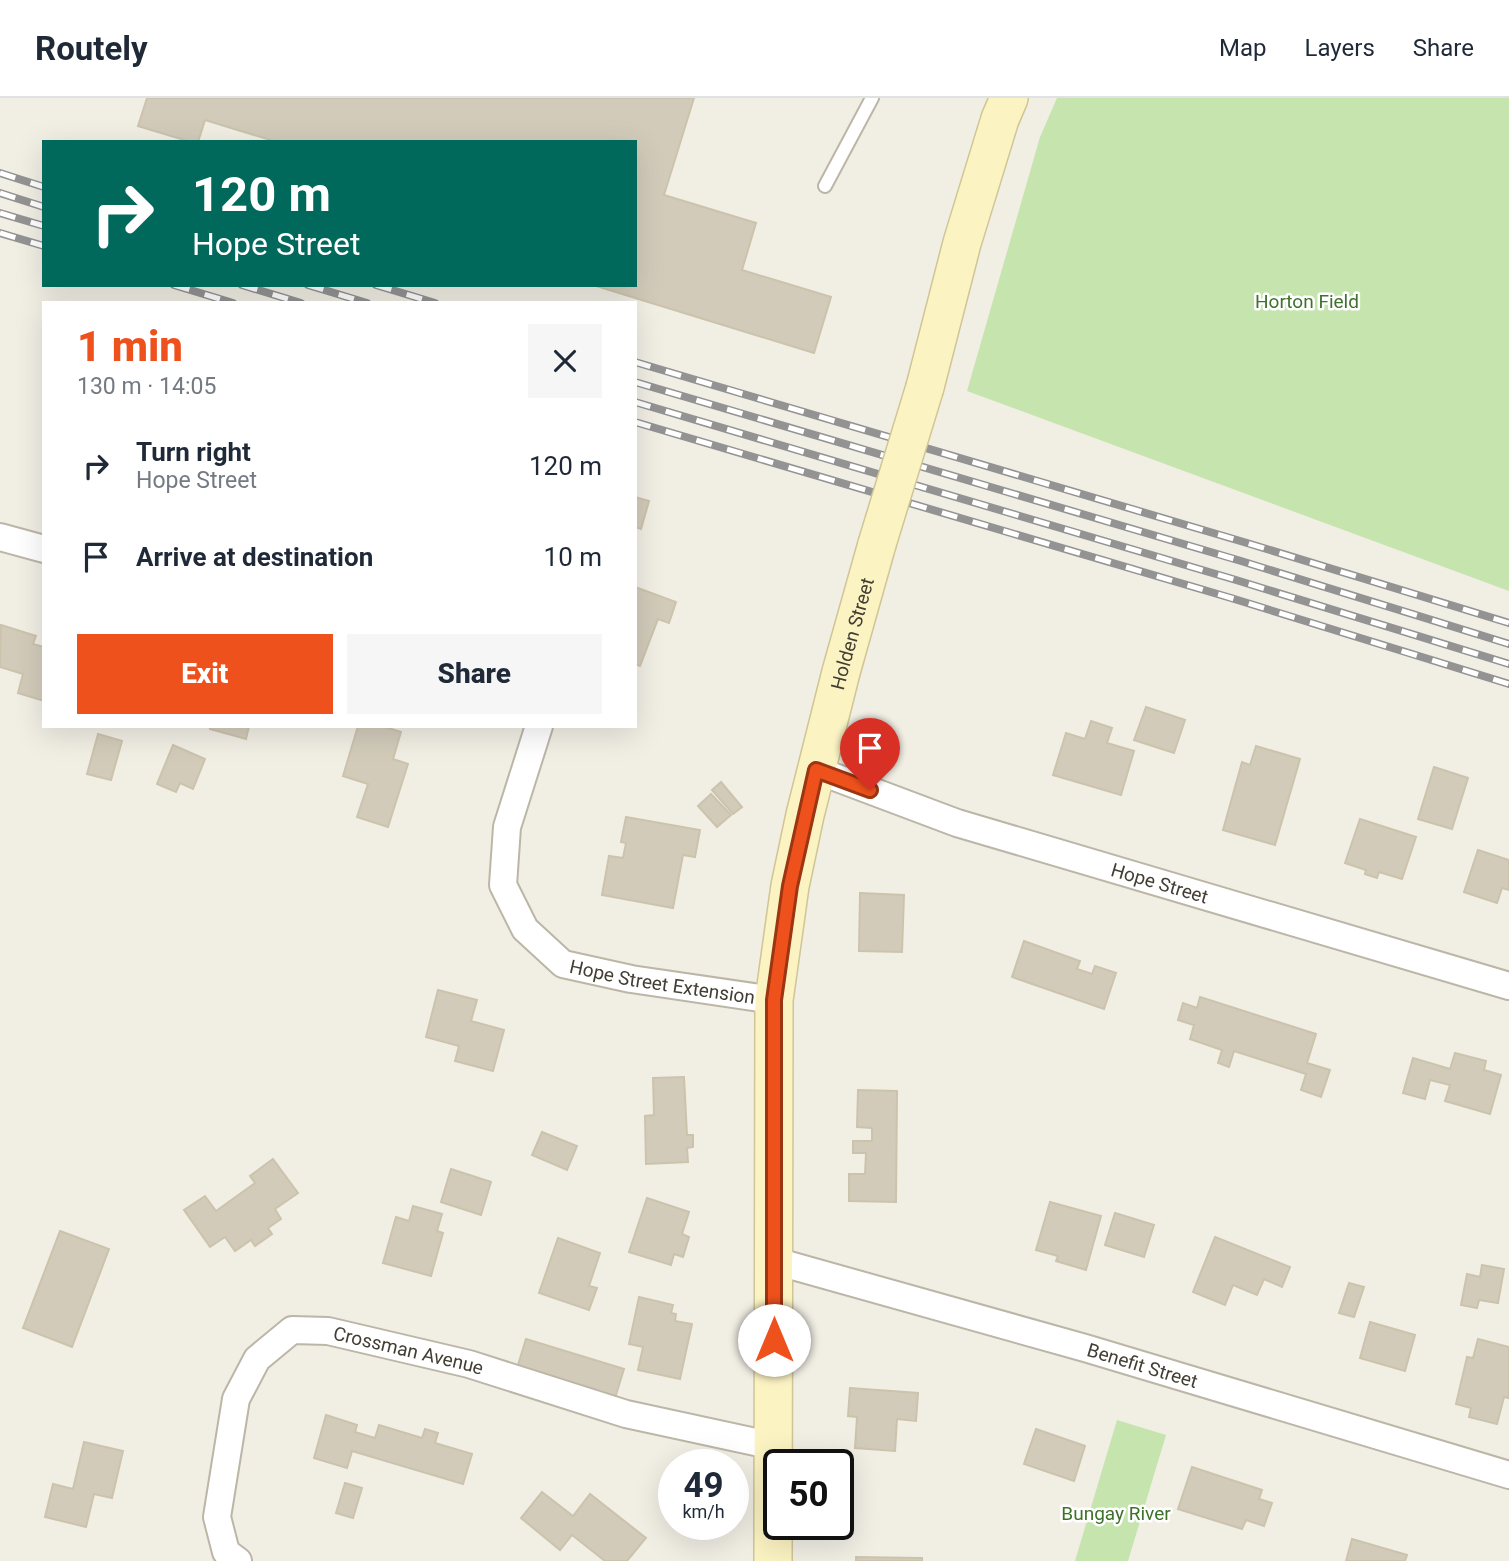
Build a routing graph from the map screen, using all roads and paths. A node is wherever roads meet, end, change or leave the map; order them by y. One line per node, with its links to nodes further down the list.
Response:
1 (872, 98): 3 (lane)
2 (1009, 98): 7 (main road, Holden Street, bridge)
3 (825, 186)
4 (0, 537): 5 (street)
5 (42, 548)
6 (538, 728): 9 (street, Hope Street Extension)
7 (816, 770): 8 (street, Hope Street); 9 (main road, Holden Street)
8 (1509, 986)
9 (774, 1000): 10 (main road, Holden Street)
10 (775, 1261): 11 (main road, Holden Street); 12 (street, Benefit Street)
11 (774, 1446): 13 (street, Crossman Avenue); 14 (main road, Holden Street)
12 (1509, 1475)
13 (237, 1561)
14 (773, 1561)

